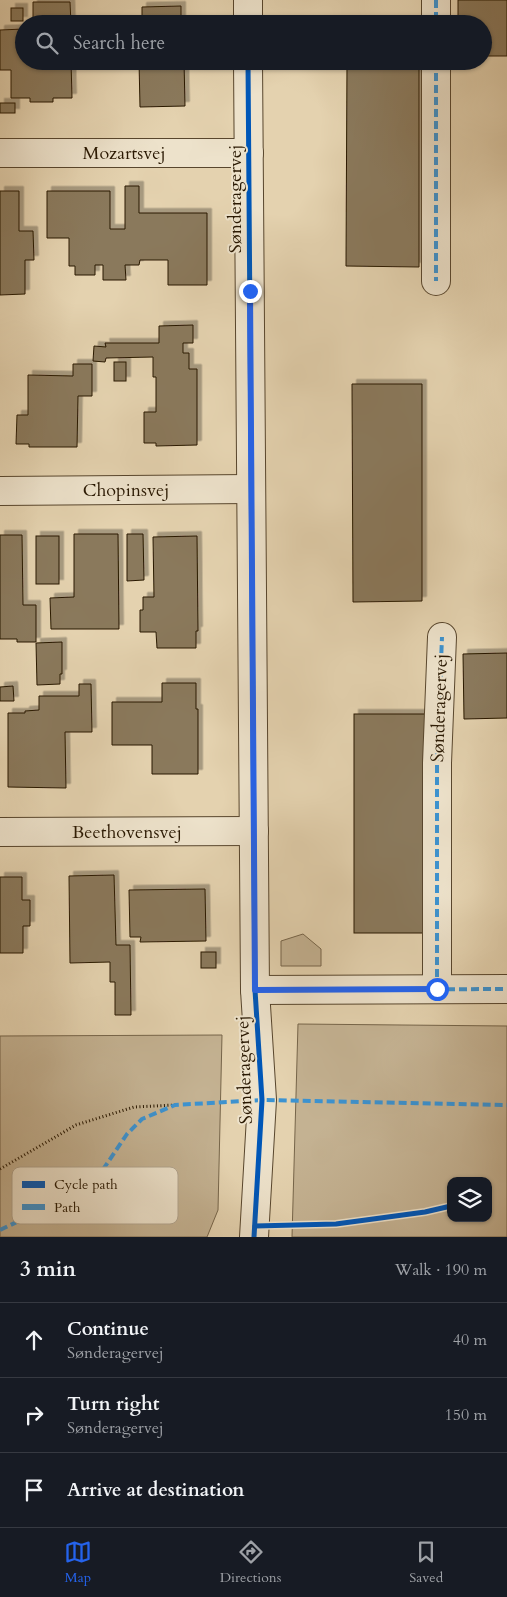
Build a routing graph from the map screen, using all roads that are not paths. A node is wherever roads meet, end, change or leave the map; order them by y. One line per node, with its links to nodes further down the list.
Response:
1 (248, 0): 3 (street)
2 (436, 0): 4 (street)
3 (248, 15)
4 (436, 15)
5 (248, 70): 8 (street, Sønderagervej)
6 (436, 70): 9 (street)
7 (0, 153): 8 (street, Mozartsvej)
8 (249, 153): 10 (street, Sønderagervej)
9 (436, 281)
10 (252, 489): 11 (street, Chopinsvej); 13 (street, Sønderagervej)
11 (0, 491)
12 (442, 637): 15 (street, Sønderagervej)
13 (254, 831): 14 (street, Beethovensvej); 17 (street, Sønderagervej)
14 (0, 832)
15 (437, 989): 16 (street, Sønderagervej); 17 (street, Sønderagervej)
16 (507, 989)
17 (255, 990): 18 (street, Sønderagervej)
18 (254, 1237)

